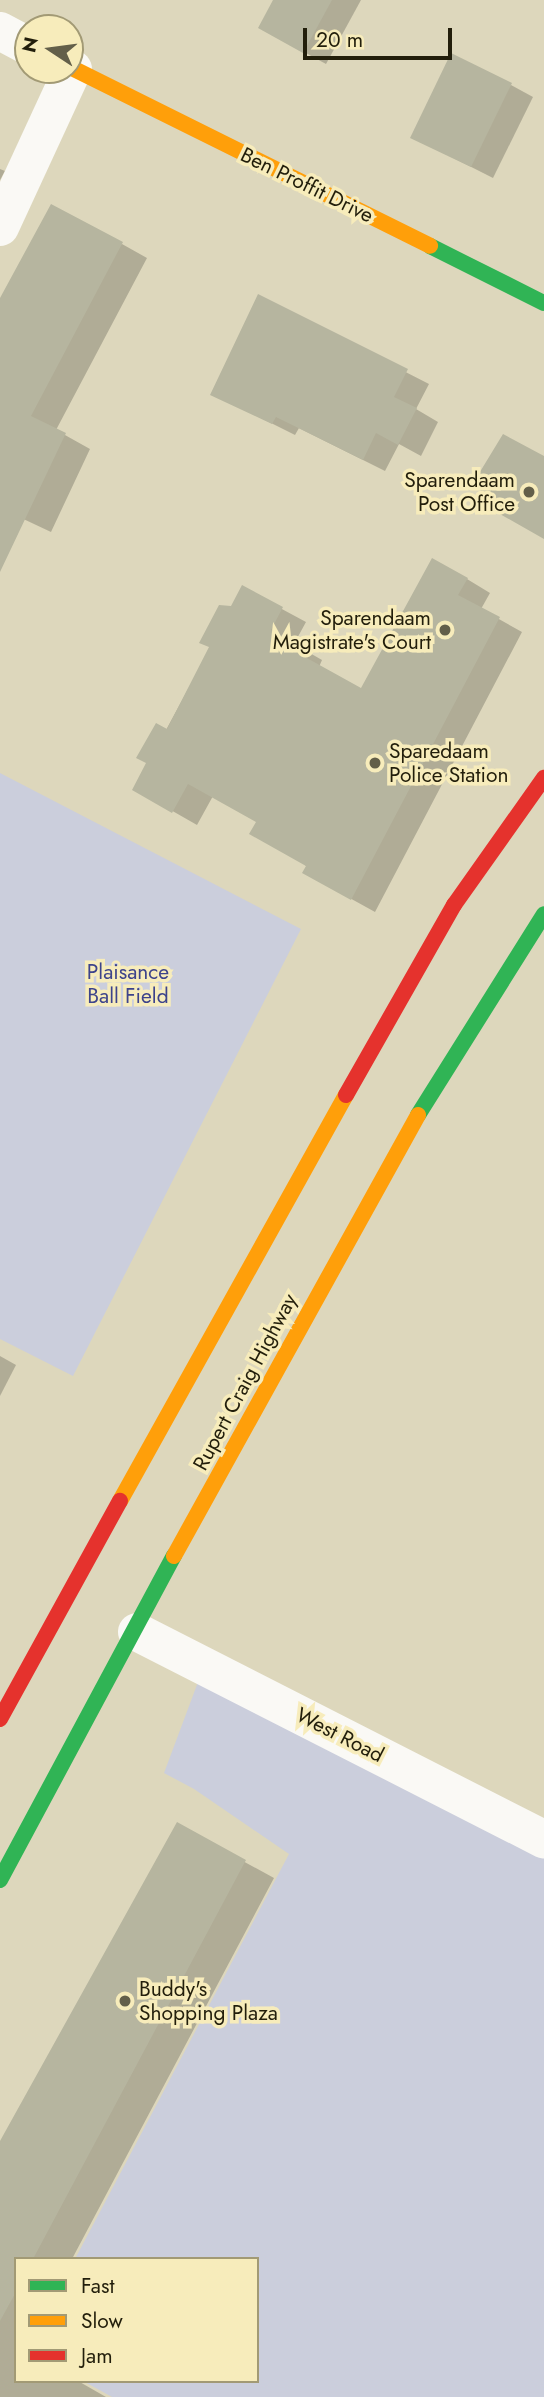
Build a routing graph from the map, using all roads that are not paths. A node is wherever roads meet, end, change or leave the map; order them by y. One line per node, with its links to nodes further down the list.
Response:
1 (84, 74): 4 (main road, Ben Proffit Drive)
2 (65, 84): 3 (street)
3 (0, 227)
4 (544, 303)
5 (544, 778): 8 (main road)
6 (544, 914): 7 (main road, Rupert Craig Highway)
7 (137, 1632): 9 (street, West Road); 10 (main road, Rupert Craig Highway)
8 (0, 1719)
9 (544, 1839)
10 (0, 1881)

